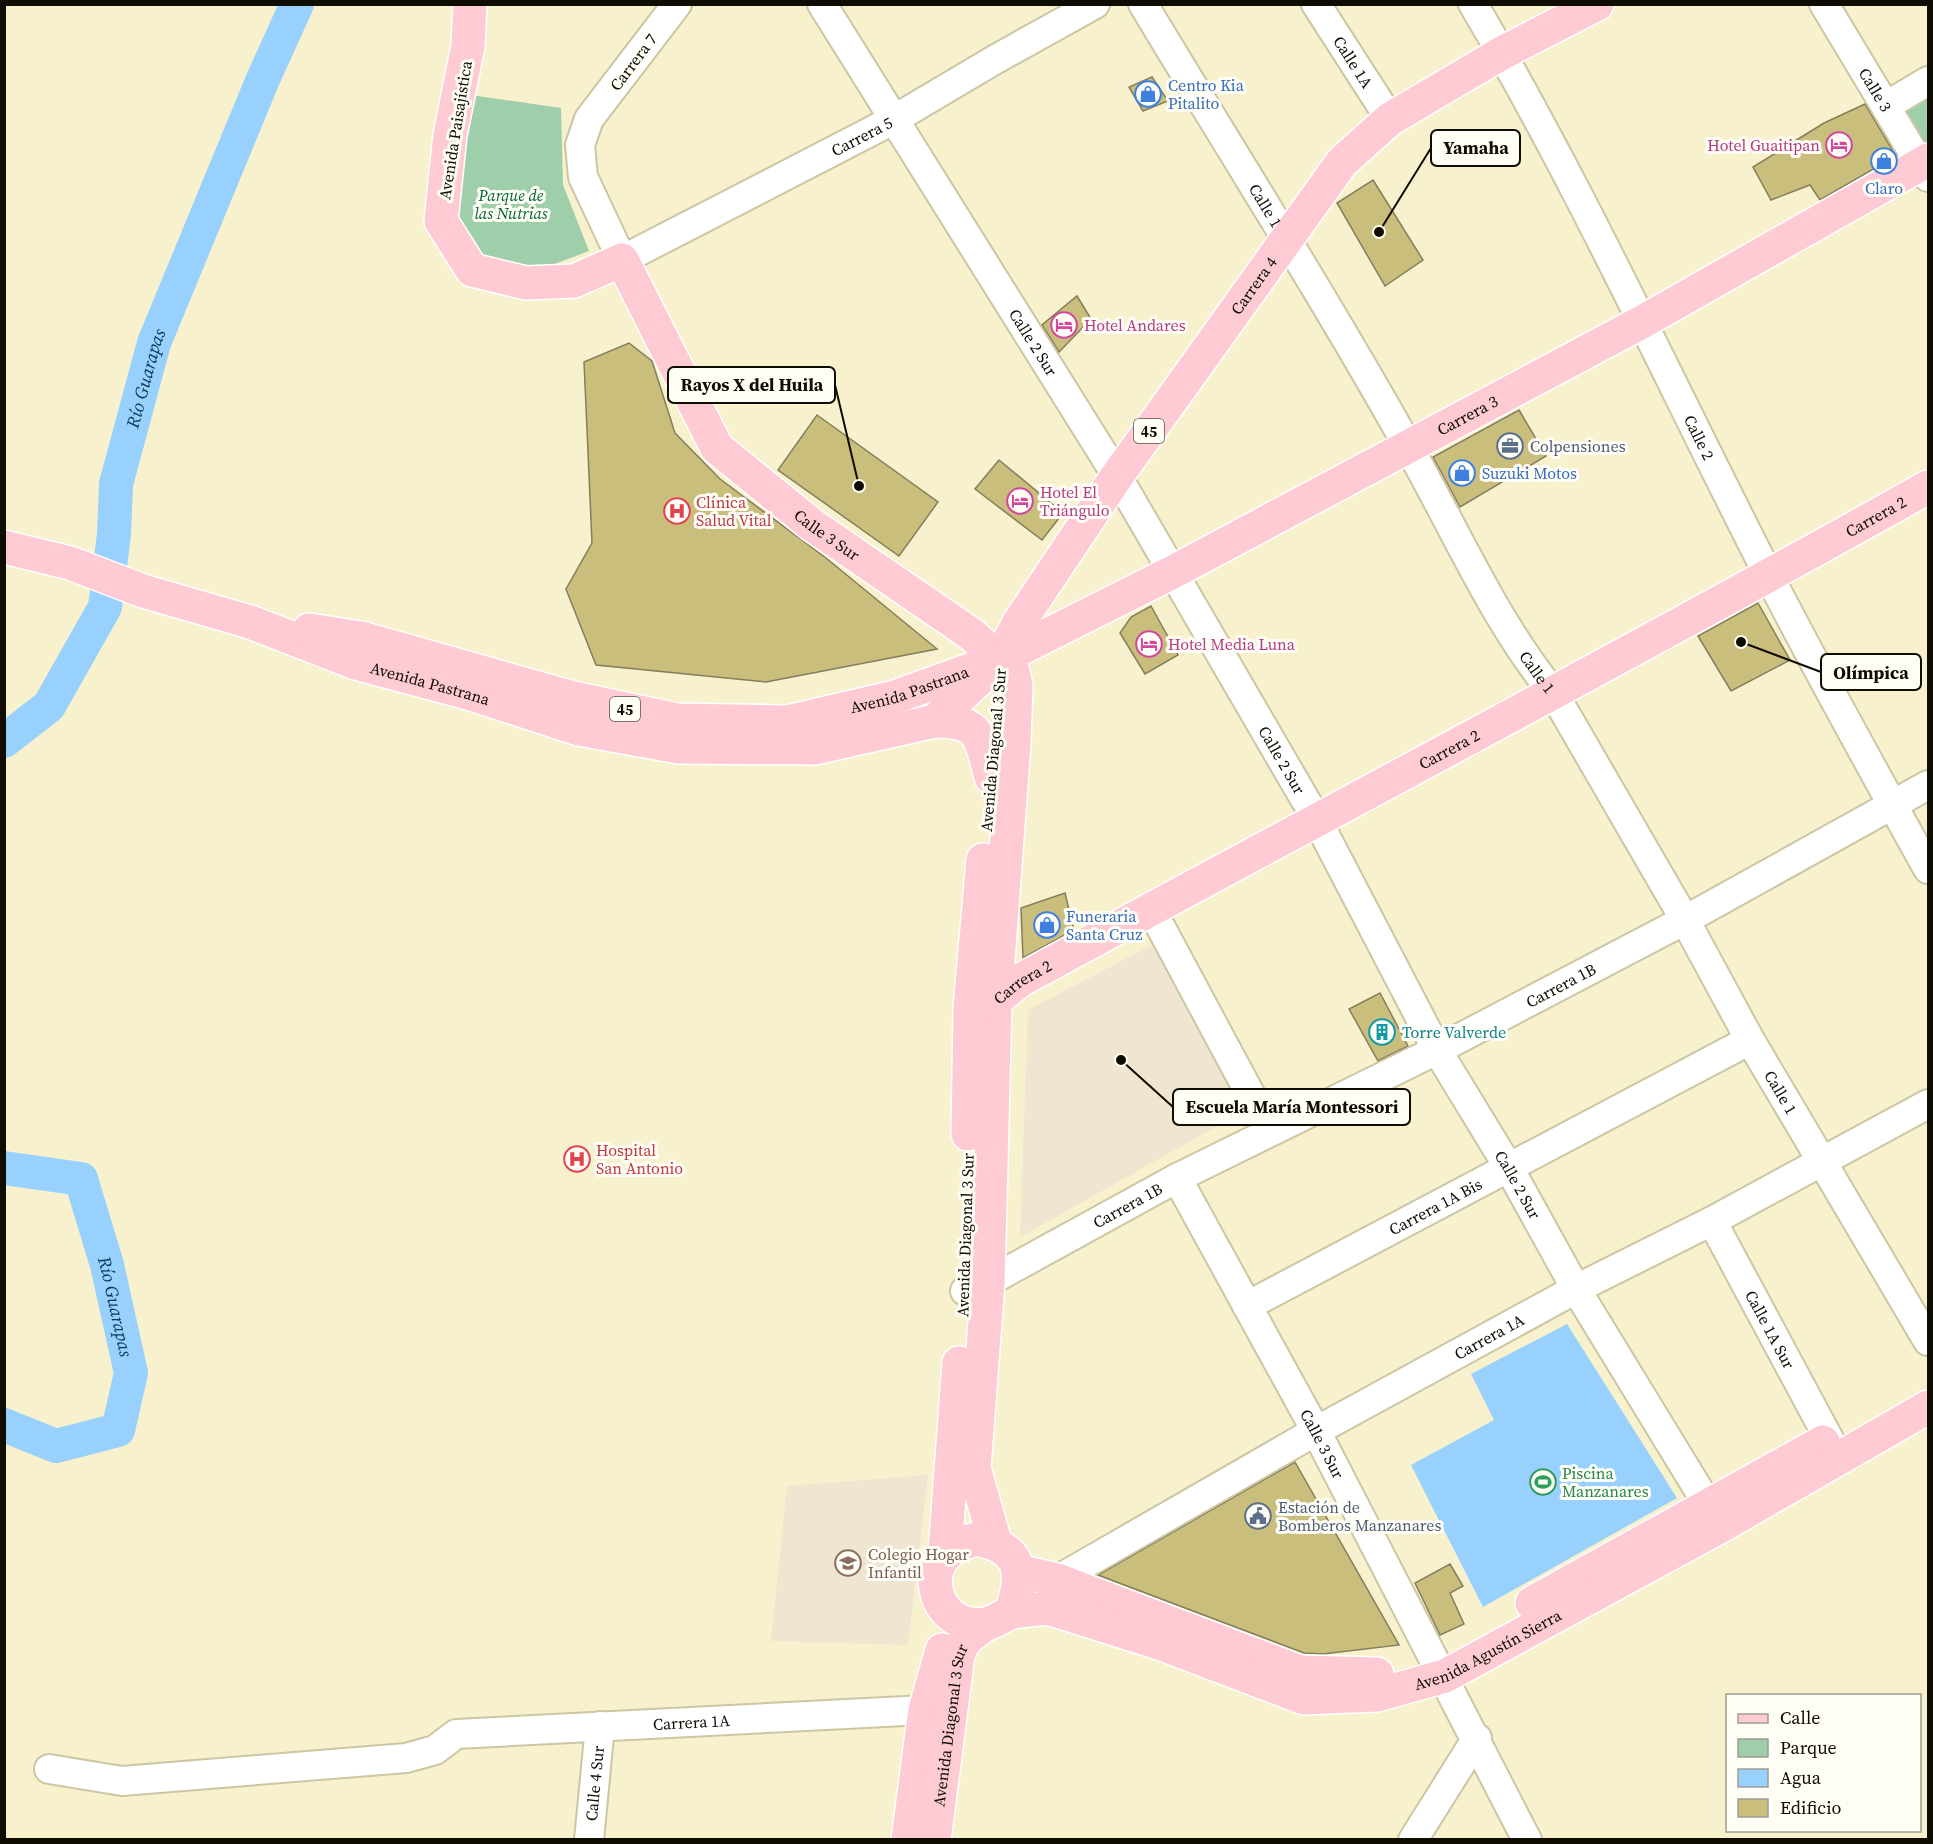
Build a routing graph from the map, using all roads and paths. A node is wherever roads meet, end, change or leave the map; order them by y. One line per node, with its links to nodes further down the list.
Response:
1 (470, 4): 18 (main road, Avenida Paisajística)
2 (677, 4): 13 (street, Carrera 7)
3 (822, 4): 15 (street, Calle 2 Sur)
4 (1095, 4): 15 (street, Carrera 5)
5 (1143, 4): 17 (street, Calle 1)
6 (1316, 4): 14 (street, Calle 1A)
7 (1473, 4): 10 (street, Calle 2)
8 (1597, 4): 10 (main road, Carrera 4 / 45)
9 (1824, 4): 12 (street, Calle 3)
10 (1502, 53): 14 (main road, Carrera 4 / 45); 19 (street, Calle 2)
11 (1929, 81): 12 (street)
12 (1886, 106): 16 (street, Calle 3)
13 (589, 119): 18 (street, Calle 3 Sur)
14 (1390, 119): 17 (main road, Carrera 4 / 45)
15 (893, 120): 18 (street, Carrera 5); 21 (street, Calle 2 Sur)
16 (1926, 167): 19 (main road, Carrera 3)
17 (1286, 242): 20 (street, Calle 1); 21 (main road, Carrera 4 / 45)
18 (622, 260): 27 (main road, Calle 3 Sur)
19 (1642, 322): 20 (main road, Carrera 3); 25 (street, Calle 2)
20 (1409, 448): 24 (main road, Carrera 3); 28 (street, Calle 1)
21 (1117, 476): 24 (street, Calle 2 Sur); 27 (main road, Carrera 4 / 45)
22 (1929, 487): 25 (main road, Carrera 2)
23 (4, 547): 26 (main road, Avenida Pastrana / 45)
24 (1173, 572): 27 (main road, Carrera 3); 33 (street, Calle 2 Sur)
25 (1769, 576): 28 (main road, Carrera 2); 32 (street, Calle 2)
26 (250, 622): 27 (main road, Avenida Pastrana / 45); 29 (main road, Avenida Pastrana)
27 (1000, 659): 29 (main road, Avenida Pastrana); 30 (main road, Avenida Diagonal 3 Sur / 45); 37 (main road, Avenida Diagonal 3 Sur)
28 (1554, 694): 33 (main road, Carrera 2); 36 (street, Calle 1)
29 (935, 721): 30 (main road)
30 (991, 777): 37 (main road, Avenida Diagonal 3 Sur)
31 (1929, 786): 32 (street, Carrera 1B)
32 (1893, 806): 34 (street, Calle 2); 36 (street, Carrera 1B)
33 (1317, 820): 35 (main road, Carrera 2); 39 (street, Calle 2 Sur)
34 (1929, 869)
35 (1151, 909): 37 (main road, Carrera 2); 41 (street)
36 (1685, 920): 38 (street, Calle 1); 39 (street, Carrera 1B)
37 (982, 1005): 46 (main road, Avenida Diagonal 3 Sur)
38 (1750, 1040): 42 (street, Calle 1); 43 (street, Carrera 1A Bis)
39 (1437, 1050): 41 (street, Carrera 1B); 43 (street, Calle 2 Sur)
40 (1929, 1104): 42 (street, Carrera 1A)
41 (1270, 1131): 44 (street, Carrera 1B)
42 (1822, 1160): 45 (street, Carrera 1A); 49 (street, Calle 1)
43 (1509, 1168): 47 (street, Calle 2 Sur); 48 (street, Carrera 1A Bis)
44 (1177, 1178): 46 (street, Carrera 1B); 48 (street, Calle 3 Sur)
45 (1712, 1221): 47 (street, Carrera 1A); 53 (street, Calle 1A Sur)
46 (976, 1286): 55 (main road, Avenida Diagonal 3 Sur); 56 (main road, Avenida Diagonal 3 Sur)
47 (1576, 1289): 52 (street, Carrera 1A); 54 (street, Calle 2 Sur)
48 (1247, 1306): 52 (street, Calle 3 Sur)
49 (1929, 1341)
50 (1929, 1387): 53 (main road, Avenida Agustín Sierra)
51 (1929, 1407): 54 (main road, Avenida Agustín Sierra)
52 (1316, 1431): 58 (street, Carrera 1A); 61 (street, Calle 3 Sur)
53 (1829, 1439): 54 (main road, Avenida Agustín Sierra)
54 (1715, 1515): 61 (main road, Avenida Agustín Sierra)
55 (995, 1542): 56 (main road); 57 (main road)
56 (945, 1552): 59 (main road)
57 (1019, 1571): 58 (main road, Avenida Agustín Sierra); 60 (main road)
58 (1057, 1580): 61 (main road, Avenida Agustín Sierra)
59 (952, 1616): 60 (main road); 62 (main road, Avenida Diagonal 3 Sur)
60 (999, 1618): 61 (main road, Avenida Agustín Sierra); 68 (main road, Avenida Diagonal 3 Sur)
61 (1440, 1666): 64 (street, Calle 3 Sur)
62 (925, 1710): 63 (street, Carrera 1A); 67 (main road, Avenida Diagonal 3 Sur)
63 (600, 1726): 65 (street, Carrera 1A); 66 (street, Calle 4 Sur)
64 (1477, 1738): 69 (street); 70 (street, Calle 3 Sur)
65 (50, 1769)
66 (589, 1839)
67 (908, 1839)
68 (934, 1839)
69 (1413, 1839)
70 (1527, 1839)

